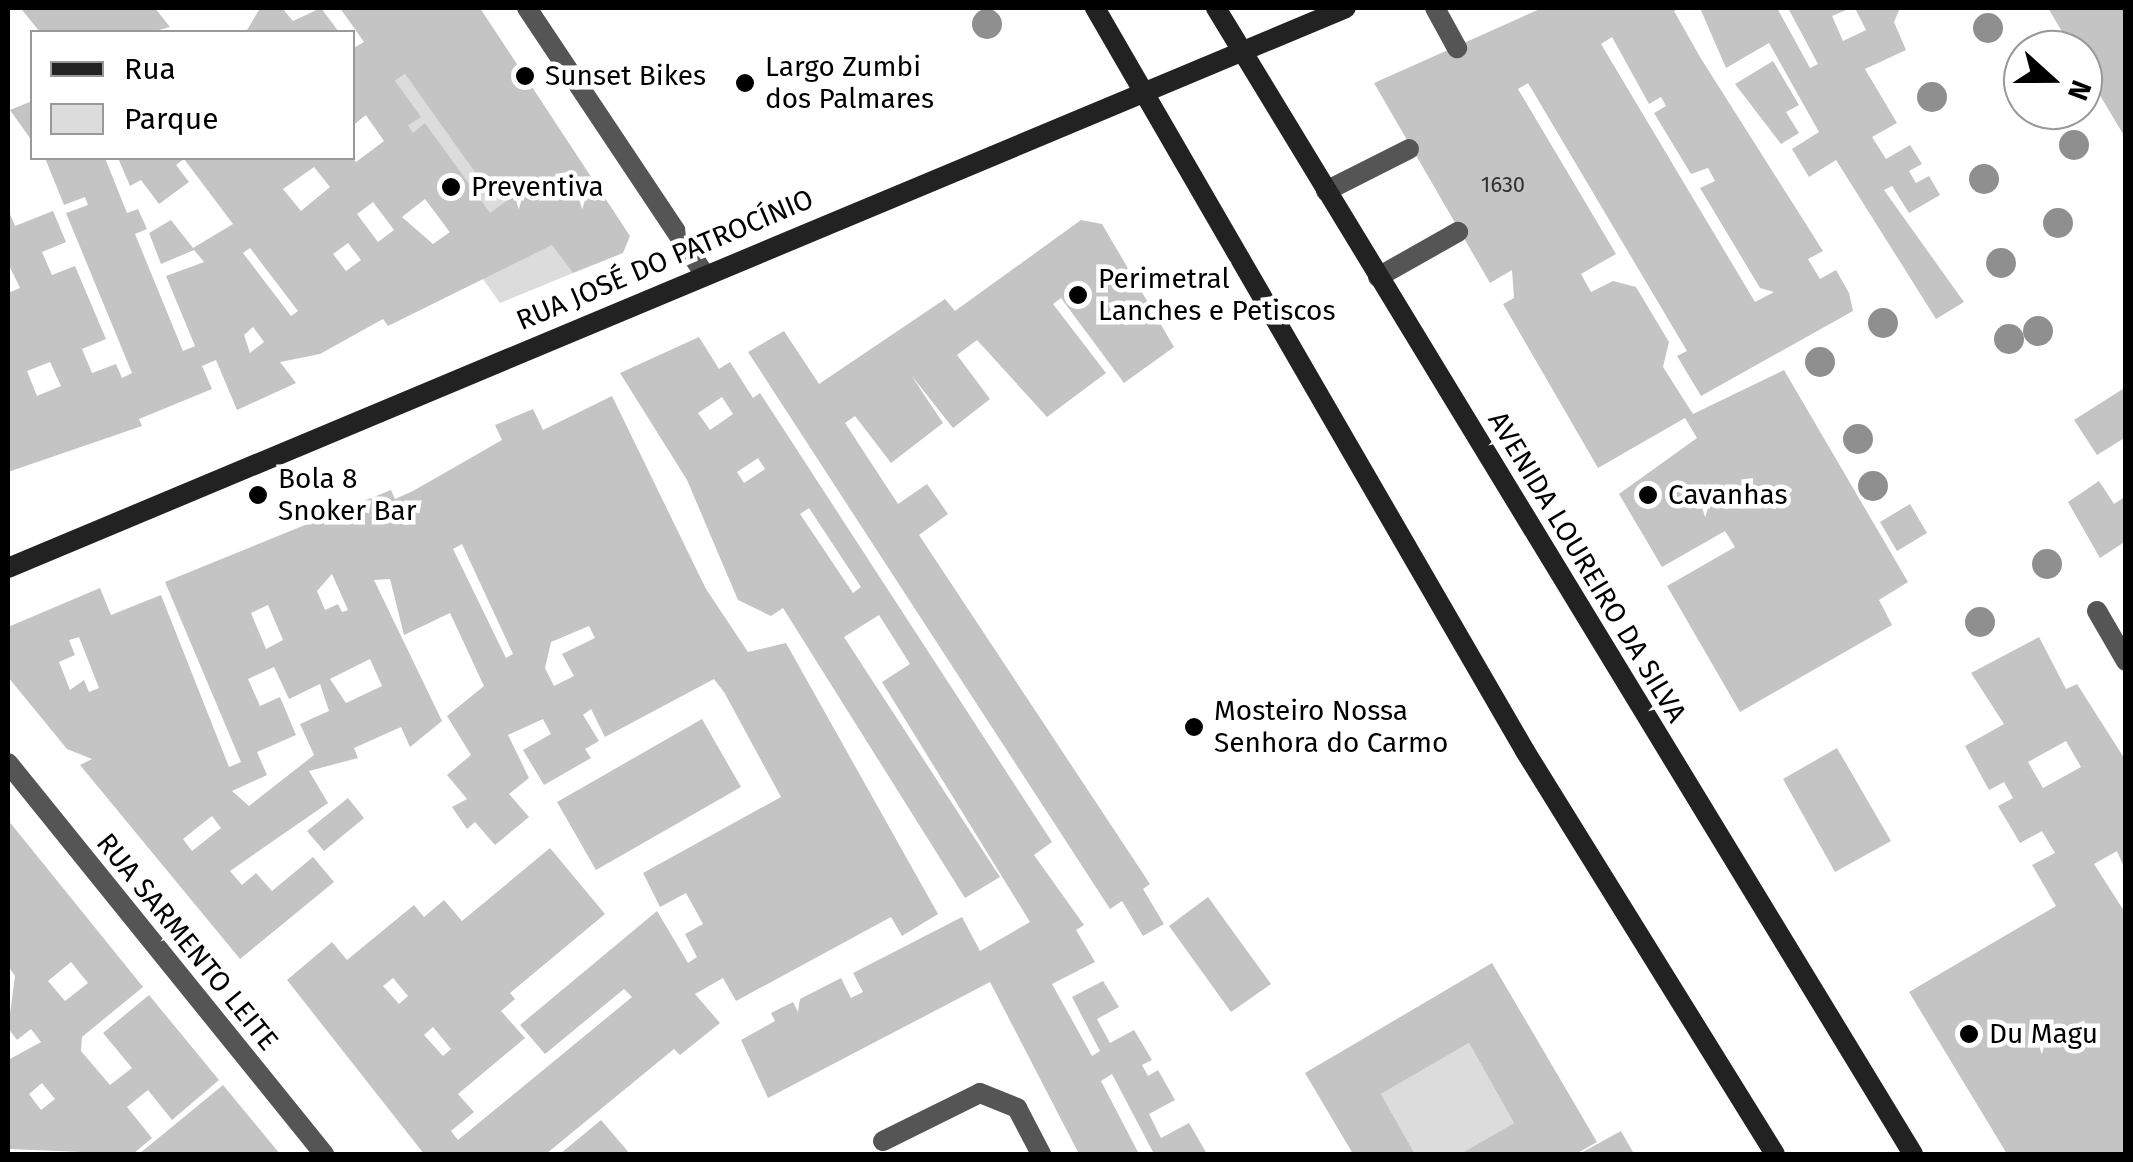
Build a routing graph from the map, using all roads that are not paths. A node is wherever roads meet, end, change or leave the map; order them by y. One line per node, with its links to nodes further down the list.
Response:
1 (528, 8): 12 (street)
2 (1095, 8): 8 (main road)
3 (1216, 8): 7 (main road, AVENIDA LOUREIRO DA SILVA)
4 (1346, 8): 7 (main road, RUA JOSÉ DO PATROCÍNIO)
5 (1435, 8): 6 (street)
6 (1457, 48)
7 (1241, 52): 8 (main road, RUA JOSÉ DO PATROCÍNIO); 10 (main road, AVENIDA LOUREIRO DA SILVA)
8 (1144, 91): 12 (main road, RUA JOSÉ DO PATROCÍNIO); 21 (main road)
9 (1410, 149): 10 (street)
10 (1326, 191): 13 (main road, AVENIDA LOUREIRO DA SILVA)
11 (1458, 232): 13 (street)
12 (703, 272): 14 (main road, RUA JOSÉ DO PATROCÍNIO)
13 (1378, 277): 22 (main road, AVENIDA LOUREIRO DA SILVA)
14 (8, 568)
15 (2096, 611): 16 (street)
16 (2126, 661)
17 (8, 763): 19 (street, RUA SARMENTO LEITE)
18 (883, 1142): 20 (street)
19 (324, 1154)
20 (1041, 1154)
21 (1775, 1154)
22 (1913, 1154)

